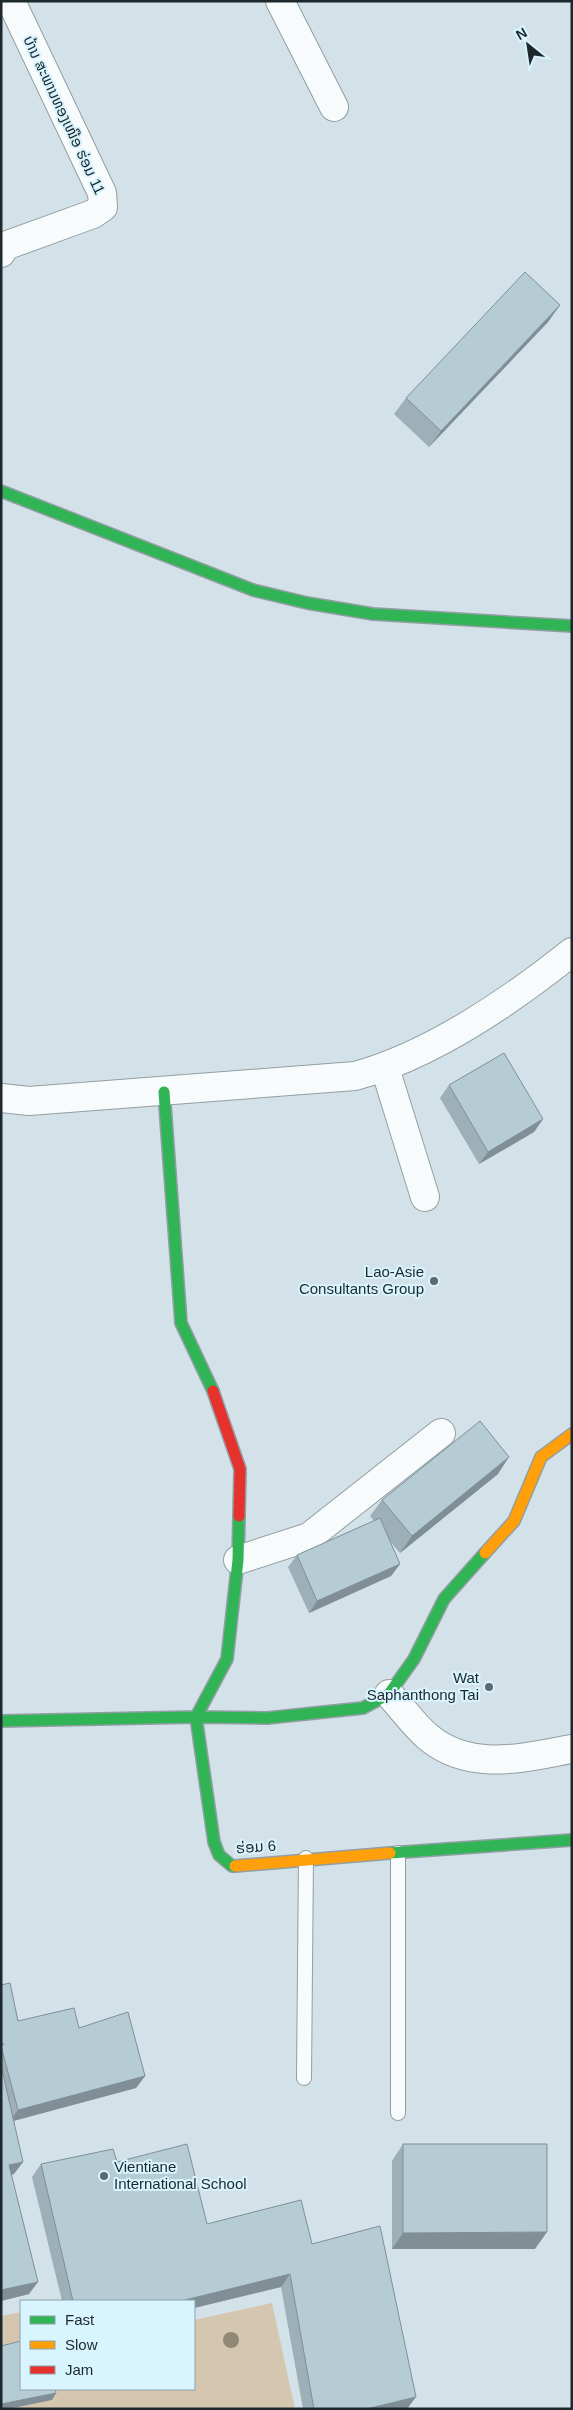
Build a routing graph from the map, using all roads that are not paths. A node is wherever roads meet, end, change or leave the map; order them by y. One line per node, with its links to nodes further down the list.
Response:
1 (12, 1): 4 (street, ບ້ານ ສະພານທອງເໜືອ ຮ່ອມ 11)
2 (280, 1): 3 (street)
3 (334, 107)
4 (1, 254)
5 (1, 491): 6 (street)
6 (572, 626)
7 (572, 952): 8 (street)
8 (385, 1068): 9 (street); 11 (street)
9 (164, 1092): 10 (street); 14 (street)
10 (1, 1098)
11 (425, 1198)
12 (441, 1433): 14 (street)
13 (572, 1434): 15 (street)
14 (238, 1560): 16 (street)
15 (389, 1694): 16 (street); 18 (street)
16 (196, 1717): 17 (street); 21 (street, ຮ່ອມ 6)
17 (1, 1721)
18 (571, 1749)
19 (572, 1840): 20 (street, ຮ່ອມ 6)
20 (398, 1853): 21 (street, ຮ່ອມ 6); 23 (lane)
21 (306, 1858): 22 (lane)
22 (304, 2078)
23 (398, 2113)

